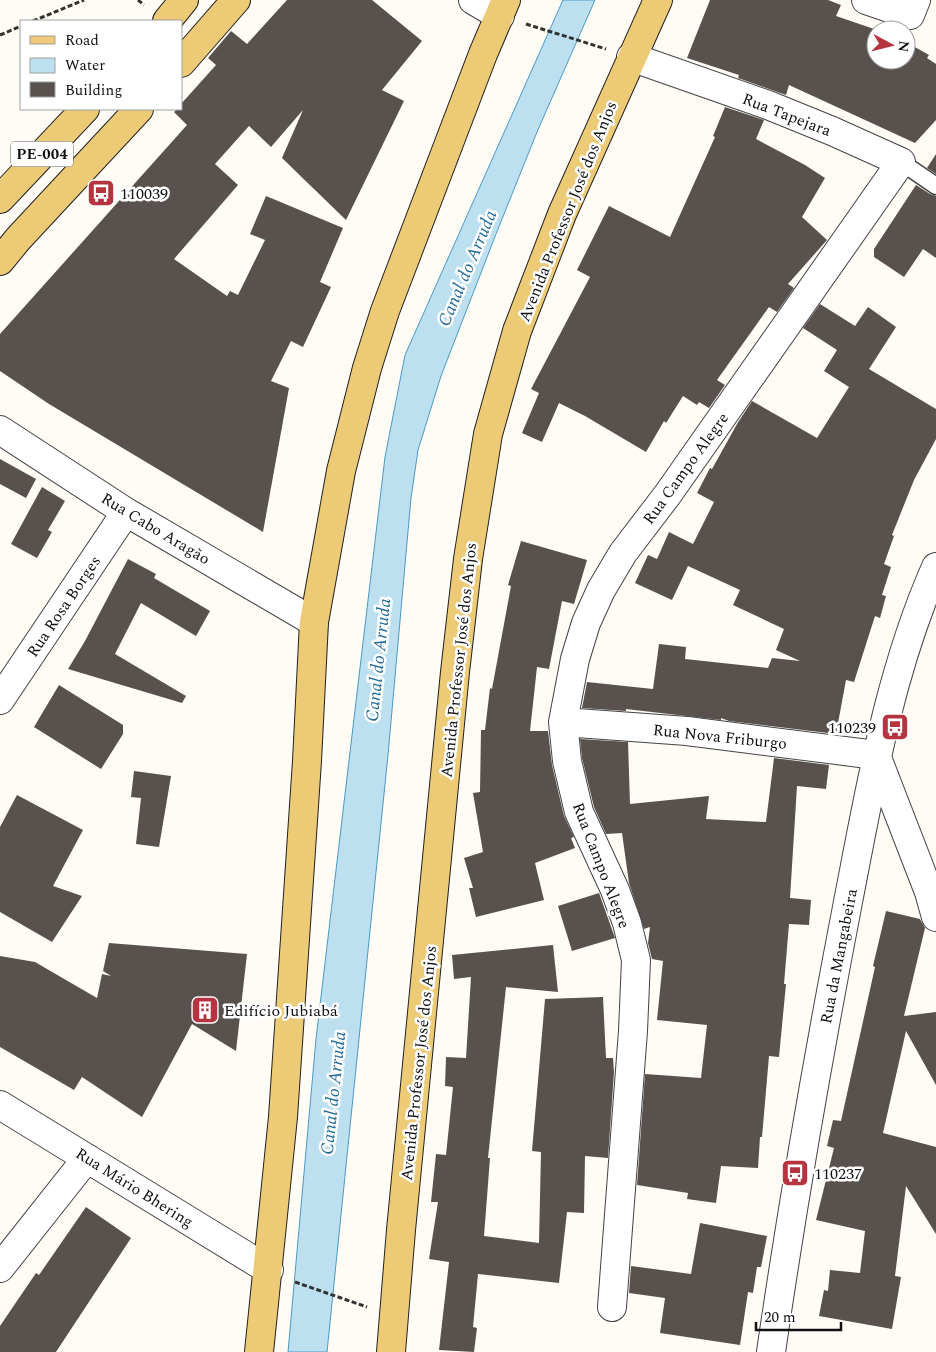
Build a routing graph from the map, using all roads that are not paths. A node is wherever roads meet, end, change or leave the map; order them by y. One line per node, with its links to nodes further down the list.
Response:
1 (184, 0): 8 (main road)
2 (236, 0): 10 (main road)
3 (473, 0): 7 (street)
4 (658, 0): 9 (main road, Avenida Professor José dos Anjos)
5 (866, 0): 6 (street)
6 (916, 0)
7 (503, 8): 20 (main road)
8 (168, 20)
9 (631, 57): 13 (street, Rua Tapejara); 31 (main road, Avenida Professor José dos Anjos)
10 (182, 62)
11 (84, 110): 15 (main road, PE-004)
12 (138, 110): 16 (main road, PE-004)
13 (901, 162): 14 (lane, Rua Tapejara); 22 (street, Rua Campo Alegre)
14 (936, 186)
15 (0, 199)
16 (0, 260)
17 (0, 430): 18 (street, Rua Cabo Aragão)
18 (126, 512): 20 (street, Rua Cabo Aragão); 21 (street, Rua Rosa Borges)
19 (936, 567): 23 (street, Rua da Mangabeira)
20 (314, 622): 28 (main road)
21 (0, 700)
22 (563, 722): 23 (street, Rua Nova Friburgo); 29 (street, Rua Campo Alegre)
23 (876, 755): 24 (street); 32 (street, Rua da Mangabeira)
24 (936, 917)
25 (0, 1105): 26 (street, Rua Mário Bhering)
26 (87, 1158): 27 (street); 28 (street, Rua Mário Bhering)
27 (0, 1268)
28 (278, 1274): 30 (main road)
29 (612, 1307)
30 (260, 1352)
31 (391, 1352)
32 (771, 1352)

